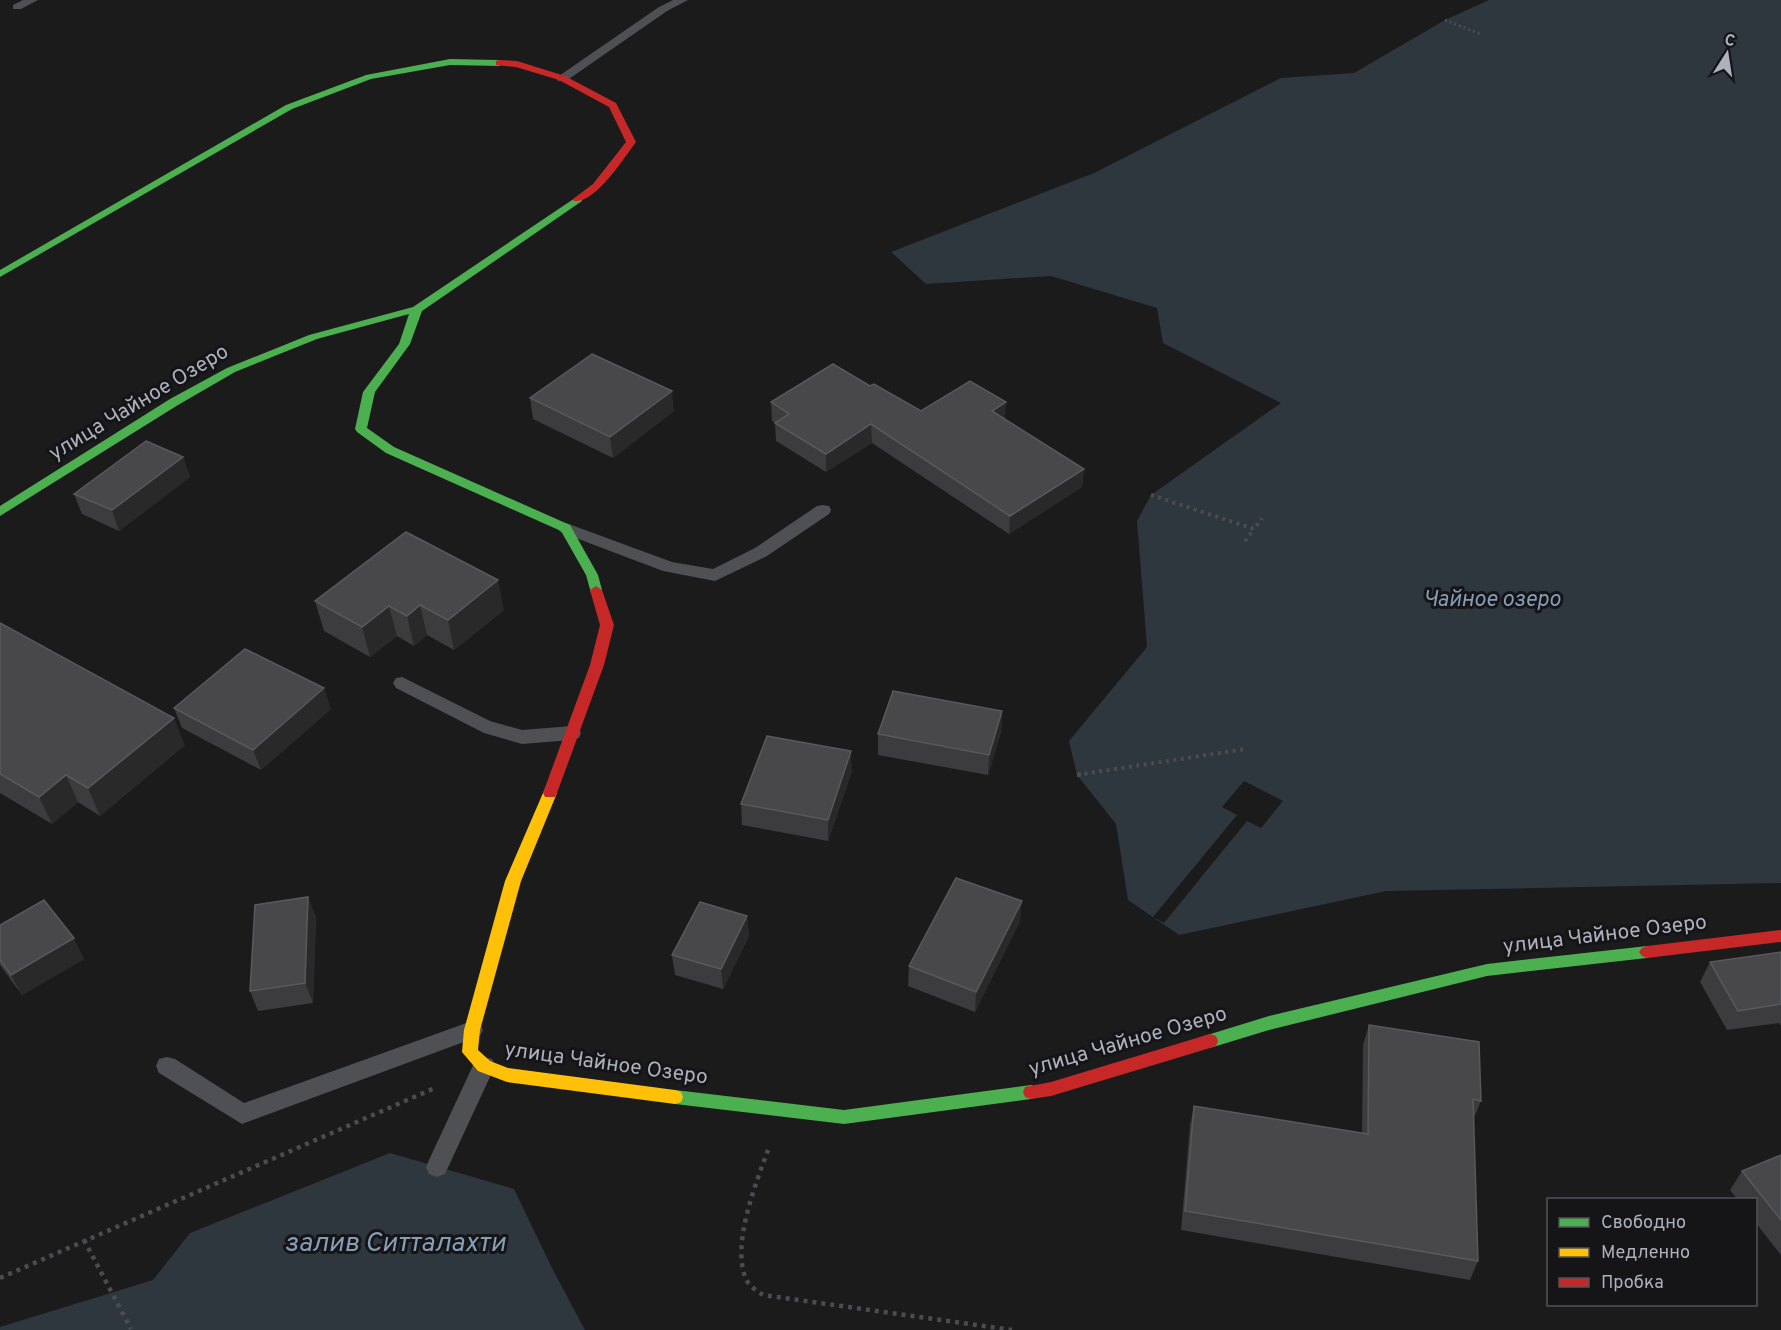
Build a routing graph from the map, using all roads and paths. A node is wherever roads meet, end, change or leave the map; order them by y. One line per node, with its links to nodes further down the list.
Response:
1 (32, 0): 3 (lane)
2 (682, 0): 6 (lane)
3 (17, 7)
4 (1445, 20): 5 (path)
5 (1480, 34)
6 (561, 78): 7 (street); 8 (street, улица Чайное Озеро)
7 (0, 274)
8 (417, 309): 11 (street, улица Чайное Озеро); 13 (street)
9 (1150, 495): 14 (path)
10 (823, 510): 13 (lane)
11 (0, 512)
12 (1262, 518): 14 (path)
13 (566, 528): 17 (street, улица Чайное Озеро)
14 (1254, 529): 15 (path)
15 (1245, 541)
16 (402, 683): 17 (lane)
17 (572, 733): 21 (street, улица Чайное Озеро)
18 (1245, 749): 19 (path)
19 (1077, 775)
20 (1781, 936): 24 (street, улица Чайное Озеро)
21 (471, 1030): 22 (lane); 23 (street, улица Чайное Озеро)
22 (167, 1066)
23 (484, 1066): 24 (street, улица Чайное Озеро); 25 (lane); 26 (path)
24 (783, 1110): 29 (path)
25 (437, 1167)
26 (84, 1240): 27 (path); 28 (path)
27 (0, 1278)
28 (131, 1329)
29 (1012, 1330)

